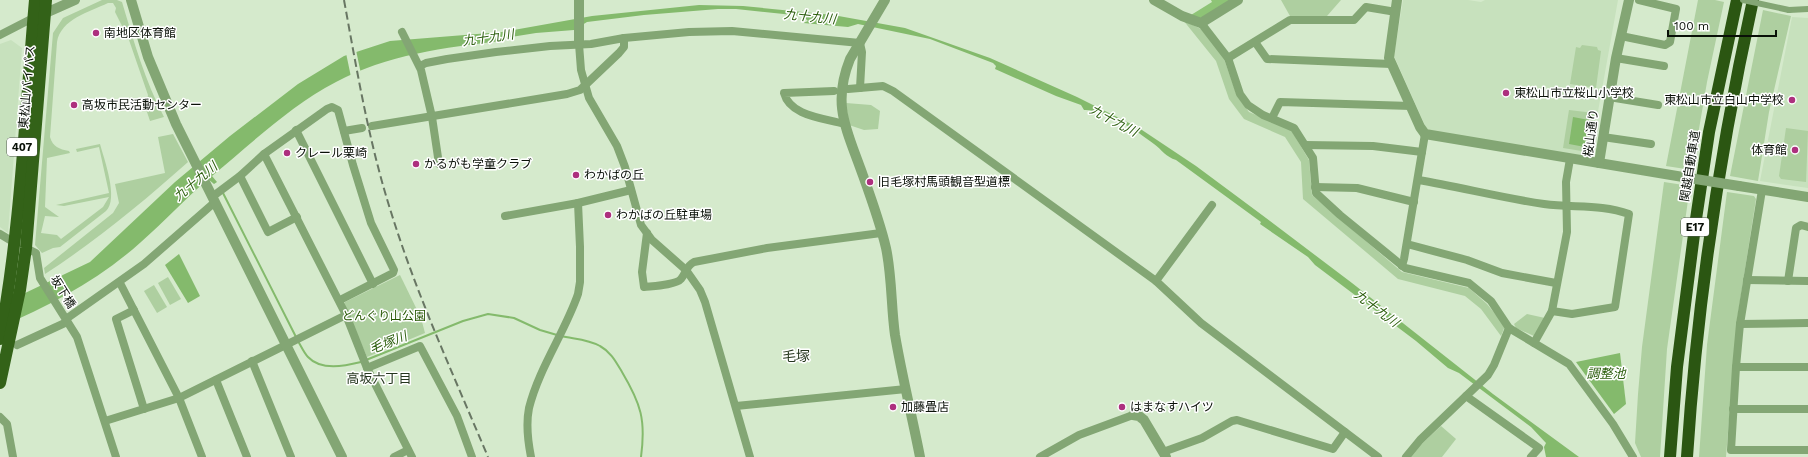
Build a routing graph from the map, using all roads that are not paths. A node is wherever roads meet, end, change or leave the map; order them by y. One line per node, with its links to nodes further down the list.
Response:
1 (35, 0): 18 (highway, 東松山バイパス / 407)
2 (46, 0): 17 (highway, 東松山バイパス / 407)
3 (76, 0): 17 (street)
4 (131, 0): 60 (street)
5 (579, 0): 26 (street)
6 (884, 0): 24 (street)
7 (1154, 0): 19 (street)
8 (1238, 0): 19 (street)
9 (1397, 0): 16 (street)
10 (1629, 0): 22 (street, 桜山通り)
11 (1639, 0): 22 (street)
12 (1737, 0): 132 (highway, 関越自動車道 / E17)
13 (1743, 0): 15 (street, bridge)
14 (1754, 0): 133 (highway, E17)
15 (1808, 9)
16 (1396, 12): 25 (street); 29 (street)
17 (45, 13): 18 (street); 73 (highway, 東松山バイパス / 407)
18 (33, 18): 21 (street); 73 (highway, 東松山バイパス / 407)
19 (1201, 23): 27 (street)
20 (403, 33): 30 (street)
21 (0, 35)
22 (1620, 36): 28 (street, 桜山通り)
23 (624, 38): 24 (street); 26 (street); 32 (street)
24 (860, 42): 33 (street); 41 (street)
25 (1255, 42): 27 (street); 29 (street)
26 (579, 43): 30 (street); 32 (street)
27 (1228, 58): 40 (street)
28 (1616, 58): 31 (street); 36 (street, 桜山通り)
29 (1391, 64): 38 (street)
30 (419, 65): 39 (street)
31 (1664, 66)
32 (585, 85): 39 (street); 58 (street)
33 (860, 88): 34 (street); 77 (street)
34 (848, 89)
35 (834, 91): 41 (street)
36 (1609, 97): 37 (street); 47 (street, 桜山通り)
37 (1658, 104)
38 (1411, 106): 40 (street); 46 (street)
39 (432, 117): 42 (street); 54 (street)
40 (1272, 118): 49 (street)
41 (844, 124): 70 (street)
42 (372, 126)
43 (362, 128): 45 (street)
44 (296, 130): 45 (street); 51 (street); 81 (street)
45 (344, 131): 81 (street)
46 (1425, 134): 50 (street); 52 (street)
47 (1603, 137): 48 (street); 53 (street, 桜山通り)
48 (1651, 144)
49 (1306, 145): 50 (street); 57 (street)
50 (1422, 152): 56 (street)
51 (264, 154): 55 (street); 67 (street)
52 (1570, 159): 53 (street); 65 (street)
53 (1599, 163): 59 (street, 桜山通り, bridge)
54 (439, 164)
55 (240, 176): 60 (street); 67 (street)
56 (1418, 180): 62 (street); 65 (street)
57 (1315, 187): 62 (street); 74 (street)
58 (631, 190): 63 (street); 69 (street)
59 (1762, 190): 61 (street); 76 (street)
60 (212, 197): 80 (street); 94 (street)
61 (1808, 197)
62 (1414, 202): 72 (street)
63 (578, 203): 66 (street); 124 (street)
64 (1212, 205): 77 (street)
65 (1567, 207): 82 (street); 85 (street)
66 (505, 216)
67 (297, 217): 83 (street)
68 (1808, 227): 78 (street)
69 (647, 233): 75 (street); 75 (street)
70 (881, 233): 75 (street); 101 (street)
71 (0, 234): 73 (street)
72 (1407, 244): 74 (street); 82 (street)
73 (24, 247): 87 (street, 坂下橋); 91 (highway, 東松山バイパス / 407)
74 (1402, 266): 90 (street)
75 (686, 270): 104 (street)
76 (1747, 280): 78 (street); 89 (street)
77 (1156, 281): 111 (street)
78 (1788, 281): 79 (street)
79 (1808, 281)
80 (120, 283): 84 (street); 87 (street)
81 (373, 284): 83 (street)
82 (1556, 284): 85 (street)
83 (340, 300): 86 (street)
84 (134, 310): 103 (street); 105 (street)
85 (1552, 311): 92 (street)
86 (346, 315): 94 (street); 98 (street)
87 (66, 321): 93 (street); 110 (street, 坂下橋)
88 (1808, 323): 89 (street)
89 (1740, 324): 96 (street)
90 (1509, 328): 92 (street); 102 (street)
91 (4, 337): 100 (highway, 407)
92 (1534, 343): 131 (street)
93 (17, 345)
94 (286, 345): 95 (street); 121 (street)
95 (252, 361): 99 (street); 120 (street)
96 (1736, 367): 97 (street); 106 (street)
97 (1808, 367)
98 (367, 368): 113 (street); 123 (street)
99 (216, 380): 103 (street); 119 (street)
100 (0, 383)
101 (906, 389): 104 (street); 126 (street)
102 (1468, 395): 129 (street); 130 (street)
103 (179, 398): 105 (street); 118 (street)
104 (736, 406): 125 (street)
105 (144, 409): 110 (street)
106 (1733, 409): 107 (street); 115 (street)
107 (1808, 409)
108 (1133, 415): 114 (street); 127 (street)
109 (0, 417): 116 (street)
110 (105, 421): 117 (street, 坂下橋)
111 (1345, 432): 114 (street); 128 (street)
112 (1808, 450): 115 (street)
113 (410, 453): 122 (street)
114 (1164, 454)
115 (1787, 454)
116 (13, 457)
117 (116, 457)
118 (202, 457)
119 (247, 457)
120 (291, 457)
121 (342, 457)
122 (394, 457)
123 (472, 457)
124 (531, 457)
125 (750, 457)
126 (920, 457)
127 (1040, 457)
128 (1378, 457)
129 (1406, 457)
130 (1531, 457)
131 (1633, 457)
132 (1670, 457)
133 (1687, 457)

